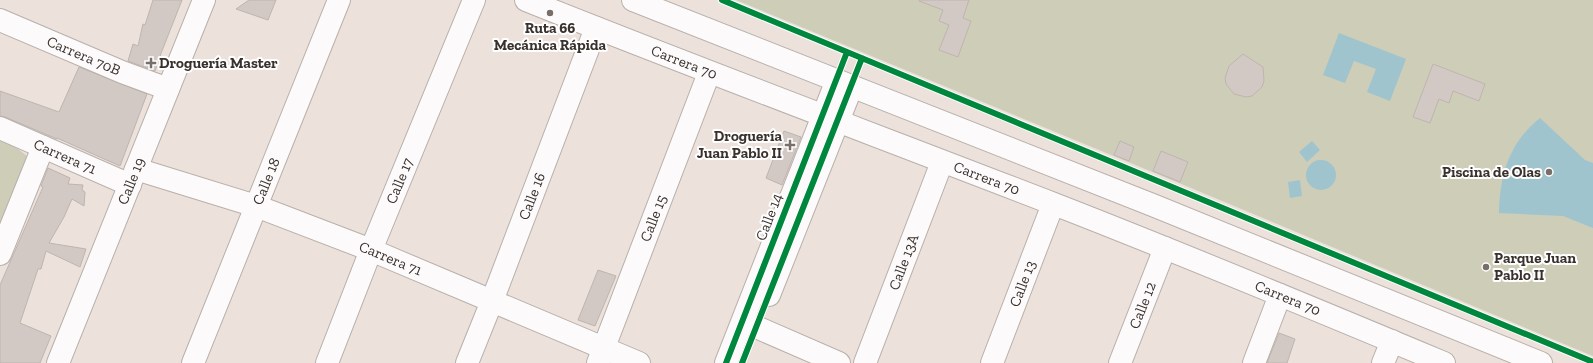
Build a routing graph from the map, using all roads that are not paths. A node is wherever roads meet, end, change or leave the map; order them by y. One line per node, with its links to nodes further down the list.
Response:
1 (204, 0): 10 (street, Calle 19)
2 (339, 0): 17 (street, Calle 18)
3 (474, 0): 19 (street, Calle 17)
4 (526, 0): 7 (street, Carrera 70)
5 (633, 0): 9 (street)
6 (0, 20): 10 (street, Carrera 70B)
7 (596, 28): 8 (street, Carrera 70); 22 (street, Calle 16)
8 (709, 73): 11 (street, Carrera 70); 25 (street, Calle 15)
9 (844, 83): 11 (street, Calle 14); 40 (street)
10 (168, 89): 15 (street, Calle 19)
11 (831, 119): 14 (street, Carrera 70); 23 (street, Calle 14); 31 (street, Calle 14)
12 (0, 128): 13 (street, Carrera 71)
13 (42, 147): 15 (street, Carrera 71); 20 (street)
14 (942, 162): 16 (street, Carrera 70); 34 (street, Calle 13A)
15 (133, 177): 17 (street, Carrera 71); 26 (street, Calle 19)
16 (1053, 204): 18 (street, Carrera 70); 35 (street, Calle 13)
17 (256, 206): 19 (street, Carrera 71); 27 (street, Calle 18)
18 (1165, 248): 21 (street, Carrera 70); 36 (street, Calle 12)
19 (371, 250): 22 (street, Carrera 71); 28 (street, Calle 17)
20 (0, 254)
21 (1280, 295): 24 (street, Carrera 70); 37 (street)
22 (492, 301): 25 (street, Carrera 71); 29 (street, Calle 16)
23 (756, 327): 32 (street, Calle 14); 33 (street)
24 (1392, 341): 38 (street); 39 (street, Carrera 70)
25 (601, 355): 30 (street, Carrera 71)
26 (58, 363)
27 (193, 363)
28 (327, 363)
29 (466, 363)
30 (639, 363)
31 (726, 363)
32 (742, 363)
33 (839, 363)
34 (865, 363)
35 (992, 363)
36 (1120, 363)
37 (1254, 363)
38 (1383, 363)
39 (1444, 363)
40 (1541, 363)

